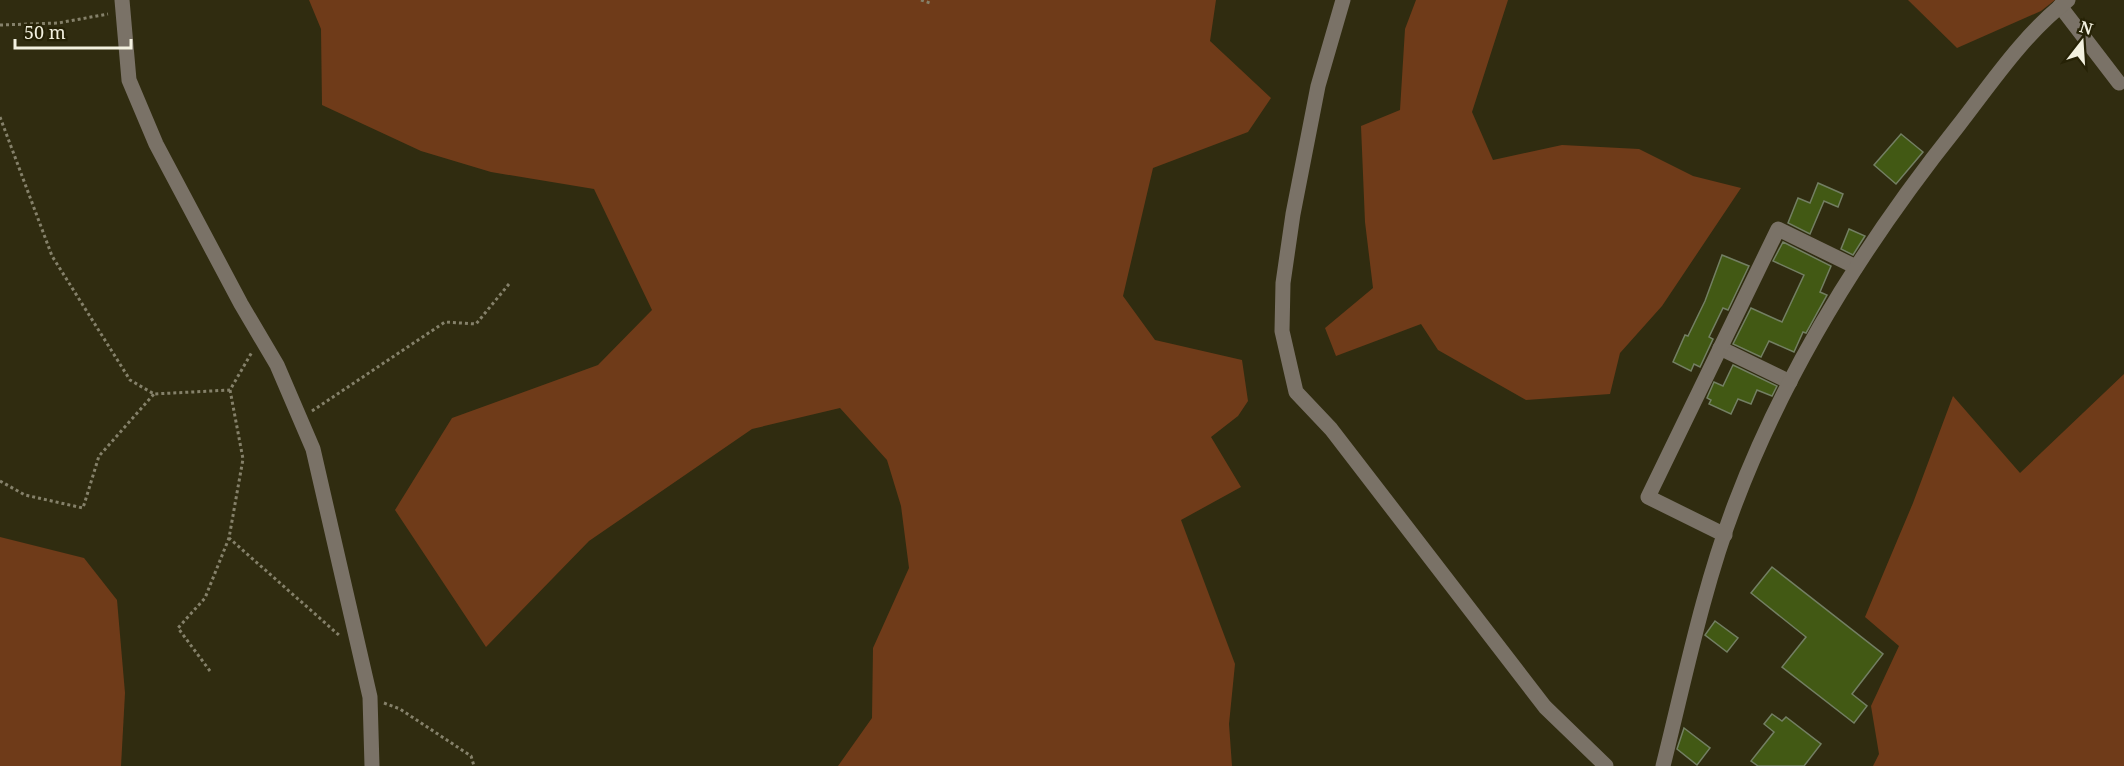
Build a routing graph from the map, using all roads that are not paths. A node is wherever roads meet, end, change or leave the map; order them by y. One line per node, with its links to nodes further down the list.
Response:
1 (1343, 0): 10 (street)
2 (2064, 3): 4 (street); 5 (street)
3 (122, 6): 9 (street)
4 (2120, 83)
5 (1856, 267): 6 (street); 7 (street)
6 (1720, 348): 7 (street); 8 (street)
7 (1790, 382): 8 (street)
8 (1725, 534): 11 (street)
9 (372, 766)
10 (1606, 766)
11 (1663, 766)

